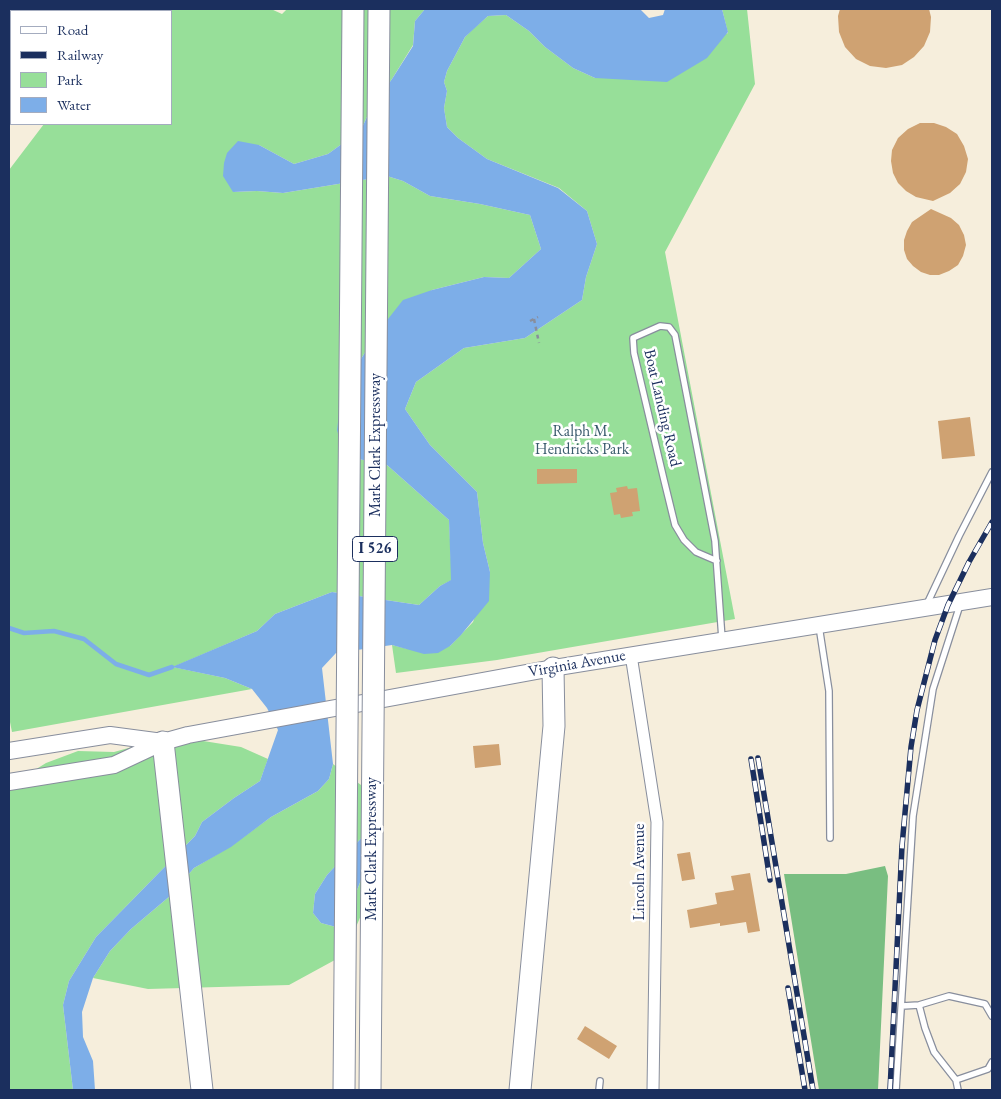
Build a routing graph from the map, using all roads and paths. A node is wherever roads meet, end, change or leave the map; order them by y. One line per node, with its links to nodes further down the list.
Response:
1 (353, 9): 25 (highway, Mark Clark Expressway / I 526, bridge)
2 (379, 9): 26 (highway, Mark Clark Expressway / I 526, bridge)
3 (530, 322): 4 (path)
4 (538, 343)
5 (992, 472): 9 (lane)
6 (716, 561): 6 (lane, Boat Landing Road); 11 (lane, Boat Landing Road)
7 (992, 597): 8 (main road, Virginia Avenue)
8 (960, 602): 9 (main road, Virginia Avenue); 19 (lane)
9 (925, 608): 10 (main road, Virginia Avenue)
10 (819, 624): 11 (main road, Virginia Avenue); 17 (lane)
11 (722, 639): 12 (main road, Virginia Avenue)
12 (631, 655): 13 (main road, Virginia Avenue); 29 (street, Lincoln Avenue)
13 (553, 668): 14 (main road, Virginia Avenue, bridge); 27 (highway)
14 (163, 742): 15 (main road, Virginia Avenue); 16 (main road, Virginia Avenue); 24 (highway)
15 (9, 751)
16 (9, 782)
17 (830, 838)
18 (919, 1005): 19 (lane); 20 (lane); 22 (lane)
19 (902, 1006): 30 (lane)
20 (992, 1016)
21 (992, 1062): 22 (lane)
22 (956, 1080): 31 (lane)
23 (600, 1081): 28 (lane)
24 (202, 1090)
25 (344, 1090)
26 (370, 1090)
27 (520, 1090)
28 (599, 1090)
29 (653, 1090)
30 (896, 1090)
31 (958, 1090)

